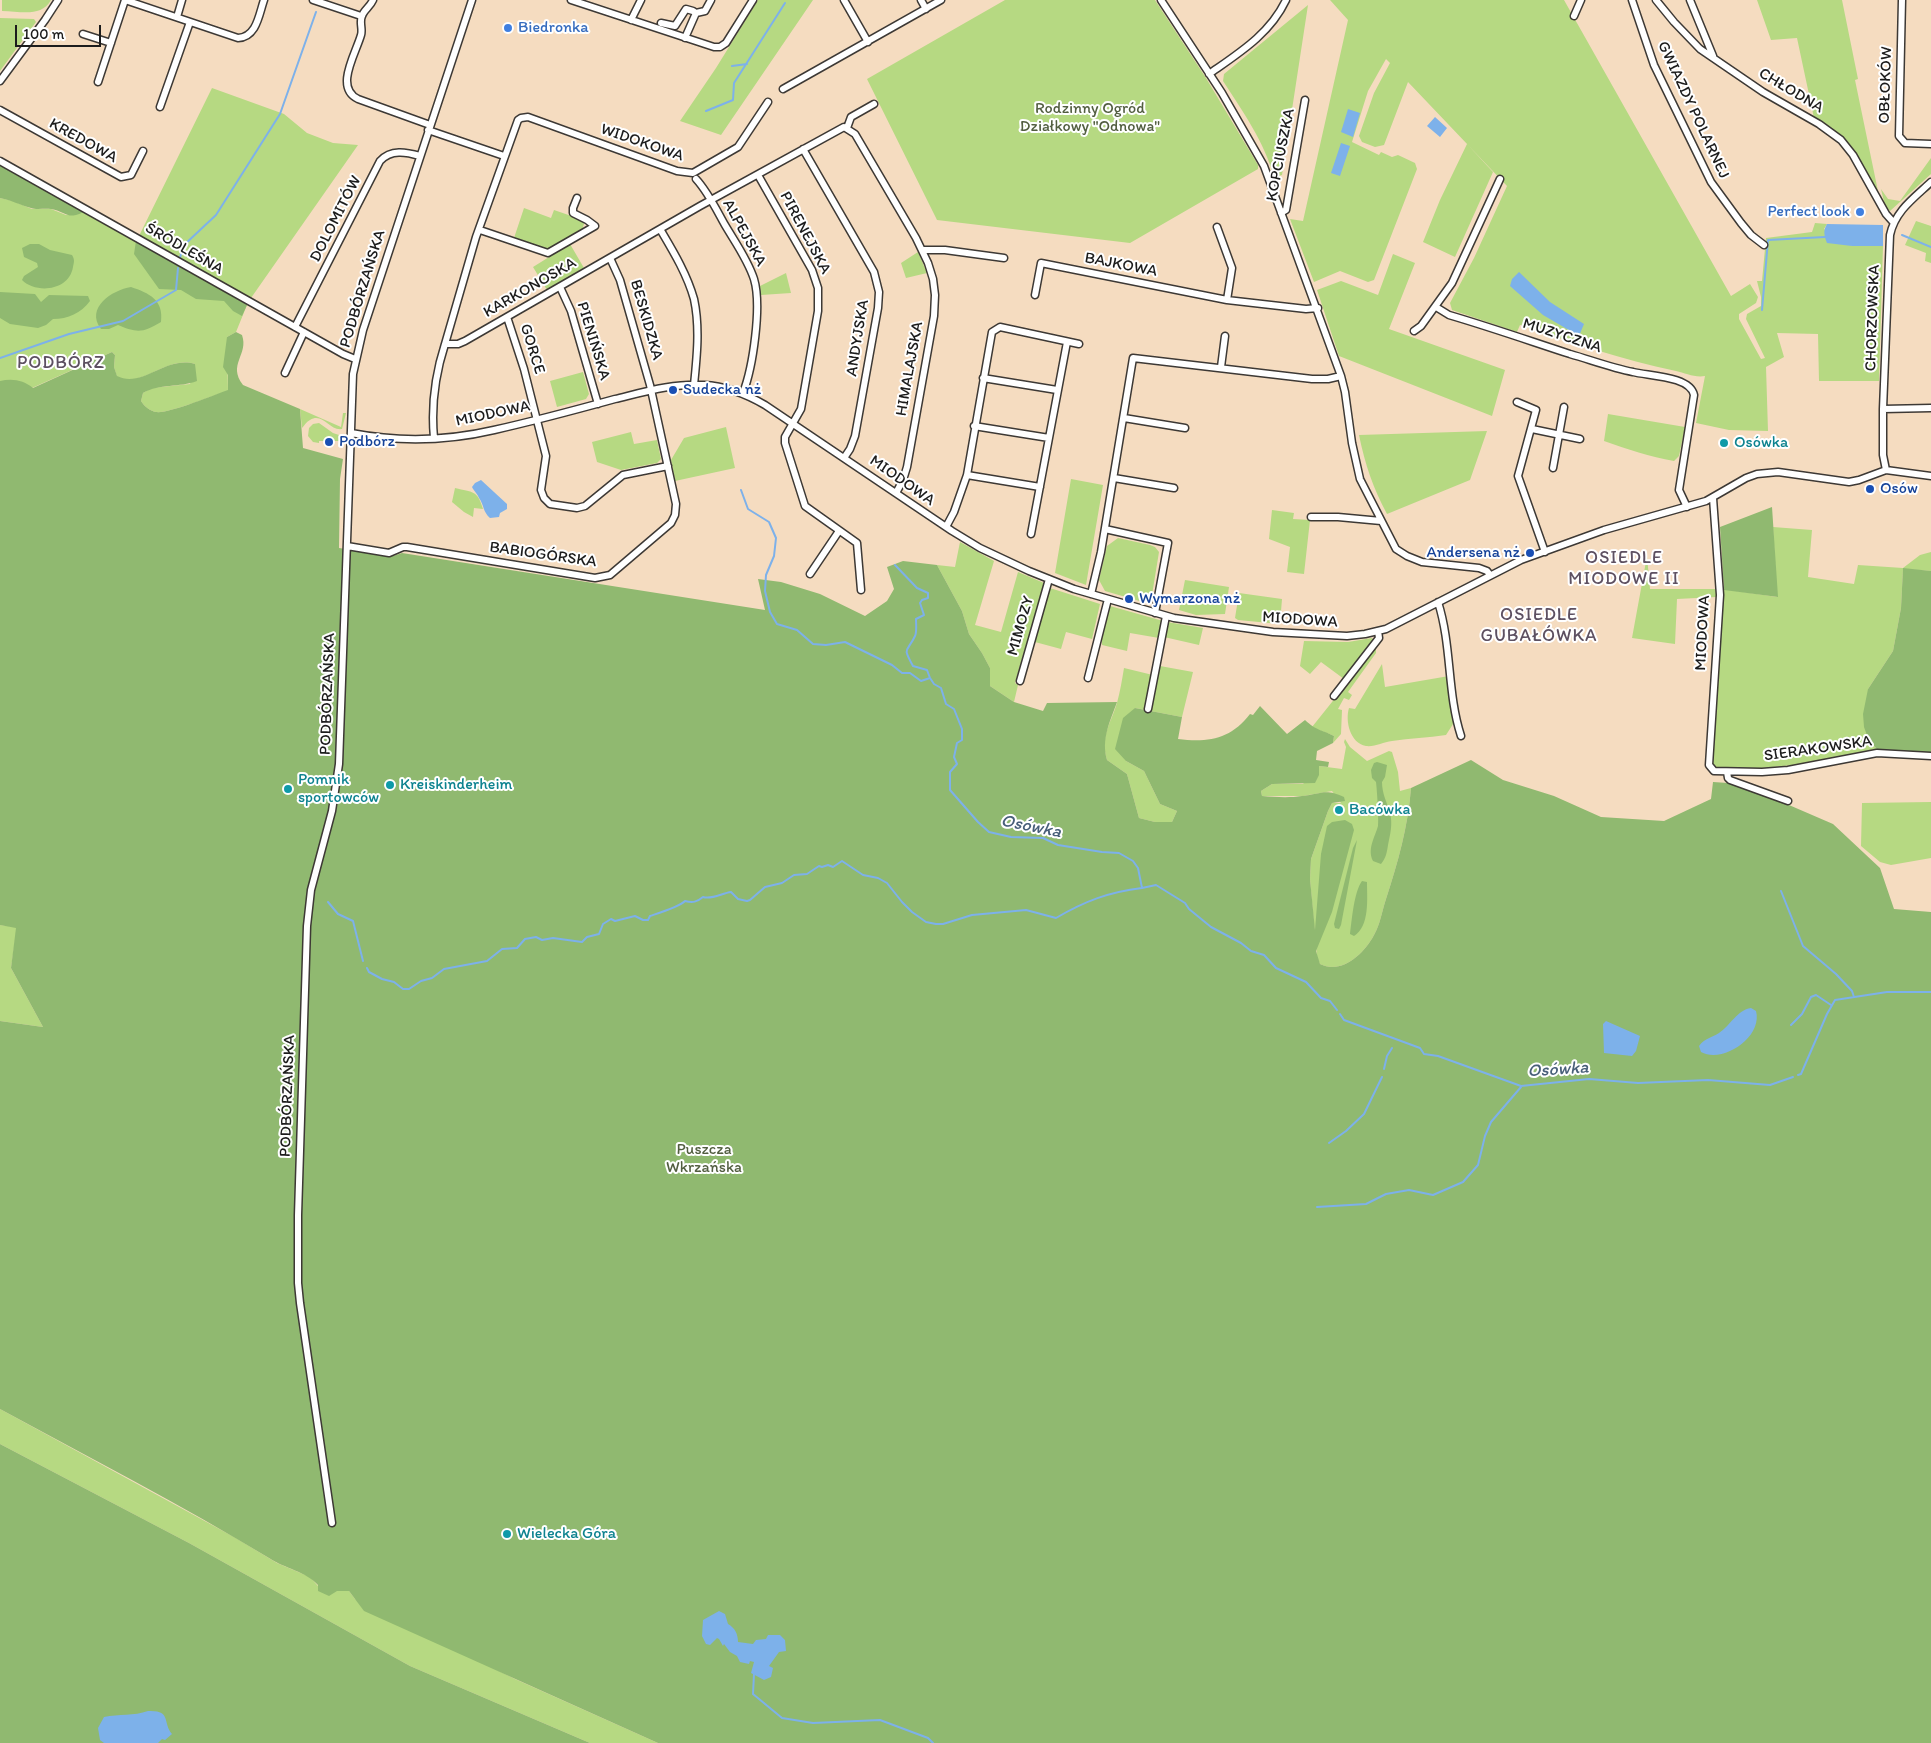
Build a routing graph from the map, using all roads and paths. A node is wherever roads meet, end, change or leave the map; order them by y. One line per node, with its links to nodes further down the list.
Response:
1 (58, 0): 36 (street)
2 (125, 0): 26 (street); 33 (street)
3 (182, 0): 26 (street)
4 (264, 0): 28 (street)
5 (313, 0): 24 (street)
6 (373, 0): 24 (street)
7 (472, 0): 44 (street, PODBÓRZAŃSKA)
8 (570, 0): 27 (street)
9 (641, 0): 27 (street)
10 (711, 0): 23 (street)
11 (753, 0): 31 (street)
12 (844, 0): 32 (street)
13 (921, 0): 22 (street)
14 (941, 0): 22 (street)
15 (1162, 0): 35 (street)
16 (1286, 0): 35 (street)
17 (1582, 0): 25 (street)
18 (1632, 0): 63 (street, GWIAZDY POLARNEJ)
19 (1656, 0): 34 (street, CHŁODNA)
20 (1690, 0): 34 (street)
21 (1902, 0): 46 (street, OBŁOKÓW)
22 (926, 9): 32 (street)
23 (696, 14): 29 (street); 31 (street)
24 (362, 16): 44 (street)
25 (1574, 16)
26 (176, 18): 28 (street)
27 (631, 20): 31 (street)
28 (190, 22): 42 (street)
29 (661, 23)
30 (83, 34): 33 (street)
31 (685, 38)
32 (868, 42): 38 (street)
33 (111, 43): 37 (street)
34 (1714, 58): 59 (street, CHŁODNA)
35 (1210, 74): 58 (street)
36 (0, 81)
37 (98, 82)
38 (783, 89)
39 (1305, 100): 58 (street, KOPCIUSZKA)
40 (768, 102): 50 (street, WIDOKOWA)
41 (874, 104): 45 (street)
42 (160, 107)
43 (0, 110): 48 (street, KREDOWA)
44 (429, 128): 49 (street, PODBÓRZAŃSKA); 50 (street)
45 (847, 128): 47 (street); 64 (street, HIMALAJSKA)
46 (1931, 144)
47 (803, 149): 52 (street); 105 (street, ANDYJSKA)
48 (143, 151)
49 (420, 156): 73 (street, DOLOMITÓW); 80 (street, PODBÓRZAŃSKA)
50 (504, 156): 62 (street, WIDOKOWA)
51 (0, 161): 73 (street, ŚRÓDLEŚNA)
52 (758, 175): 57 (street); 96 (street, PIRENEJSKA)
53 (696, 179): 57 (street, ALPEJSKA)
54 (1500, 179): 70 (street)
55 (1931, 182): 59 (street, CHORZOWSKA)
56 (577, 198): 62 (street)
57 (710, 200): 61 (street, KARKONOSKA); 88 (street, ALPEJSKA)
58 (1281, 213): 71 (street)
59 (1894, 223): 93 (street, CHORZOWSKA)
60 (1217, 226): 69 (street)
61 (660, 228): 65 (street, KARKONOSKA); 85 (street)
62 (480, 230): 78 (street, WIDOKOWA)
63 (1764, 245)
64 (922, 250): 66 (street); 114 (street, HIMALAJSKA)
65 (610, 258): 67 (street, KARKONOSKA); 86 (street, BESKIDZKA)
66 (1004, 258)
67 (560, 286): 72 (street, KARKONOSKA); 90 (street, PIENIŃSKA)
68 (1035, 295): 69 (street, BAJKOWA)
69 (1227, 300): 71 (street, BAJKOWA)
70 (1436, 307): 74 (street); 116 (street, MUZYCZNA)
71 (1318, 308): 83 (street)
72 (507, 317): 78 (street, KARKONOSKA); 95 (street, GORCE)
73 (295, 327): 75 (street, ŚRÓDLEŚNA)
74 (1414, 331)
75 (304, 332): 80 (street, ŚRÓDLEŚNA); 82 (street)
76 (1225, 336): 81 (street)
77 (1067, 342): 79 (street); 84 (street); 87 (street)
78 (445, 344): 102 (street)
79 (1078, 344)
80 (356, 359): 100 (street, PODBÓRZAŃSKA)
81 (1221, 367): 83 (street); 94 (street)
82 (285, 373)
83 (1341, 376): 118 (street)
84 (983, 378): 87 (street); 97 (street)
85 (694, 385): 86 (street, MIODOWA); 88 (street, MIODOWA)
86 (651, 390): 90 (street, MIODOWA); 106 (street, BABIOGÓRSKA)
87 (1057, 390): 103 (street)
88 (743, 393): 96 (street, MIODOWA)
89 (1517, 402): 99 (street)
90 (598, 404): 95 (street, MIODOWA)
91 (1564, 407): 101 (street)
92 (1931, 408): 93 (street)
93 (1883, 409): 108 (street, CHORZOWSKA)
94 (1124, 418): 98 (street); 111 (street)
95 (537, 420): 102 (street, MIODOWA); 106 (street, GORCE)
96 (794, 423): 105 (street, MIODOWA); 121 (street, PIRENEJSKA)
97 (974, 426): 103 (street); 109 (street)
98 (1184, 428)
99 (1532, 429): 101 (street); 124 (street)
100 (351, 433): 102 (street, MIODOWA); 123 (street, PODBÓRZAŃSKA)
101 (1558, 434): 104 (street); 107 (street)
102 (434, 438)
103 (1049, 438): 112 (street)
104 (1580, 439)
105 (844, 458): 114 (street, MIODOWA)
106 (668, 466): 123 (street, BABIOGÓRSKA)
107 (1553, 468)
108 (1886, 470): 110 (street, MIODOWA); 115 (street, MIODOWA)
109 (967, 475): 112 (street); 119 (street)
110 (1931, 476)
111 (1114, 478): 113 (street); 120 (street)
112 (1040, 487): 122 (street)
113 (1174, 488)
114 (896, 493): 119 (street, MIODOWA)
115 (1713, 498): 116 (street, MIODOWA); 143 (street, MIODOWA)
116 (1687, 507): 124 (street, MIODOWA)
117 (1311, 518): 118 (street)
118 (1381, 521): 126 (street)
119 (946, 527): 127 (street, MIODOWA)
120 (1105, 529): 129 (street); 132 (street)
121 (839, 531): 125 (street); 128 (street, PIRENEJSKA)
122 (1031, 534)
123 (347, 546): 146 (street, PODBÓRZAŃSKA)
124 (1542, 555): 126 (street, MIODOWA)
125 (810, 574)
126 (1490, 575): 131 (street, MIODOWA)
127 (1049, 579): 129 (street, MIODOWA); 136 (street, MIMOZY)
128 (861, 590)
129 (1091, 594): 130 (street, MIODOWA)
130 (1108, 599): 132 (street, MIODOWA); 135 (street)
131 (1438, 602): 134 (street, MIODOWA); 141 (street)
132 (1155, 613): 133 (street, MIODOWA)
133 (1166, 616): 134 (street, MIODOWA); 139 (street)
134 (1378, 631): 137 (street)
135 (1088, 678)
136 (1020, 681)
137 (1334, 696)
138 (1142, 698): 139 (street)
139 (1150, 699): 140 (street)
140 (1148, 709)
141 (1461, 736)
142 (1931, 756): 144 (street, SIERAKOWSKA)
143 (1711, 769): 144 (street, SIERAKOWSKA)
144 (1727, 772): 145 (street)
145 (1788, 801)
146 (332, 1523)

